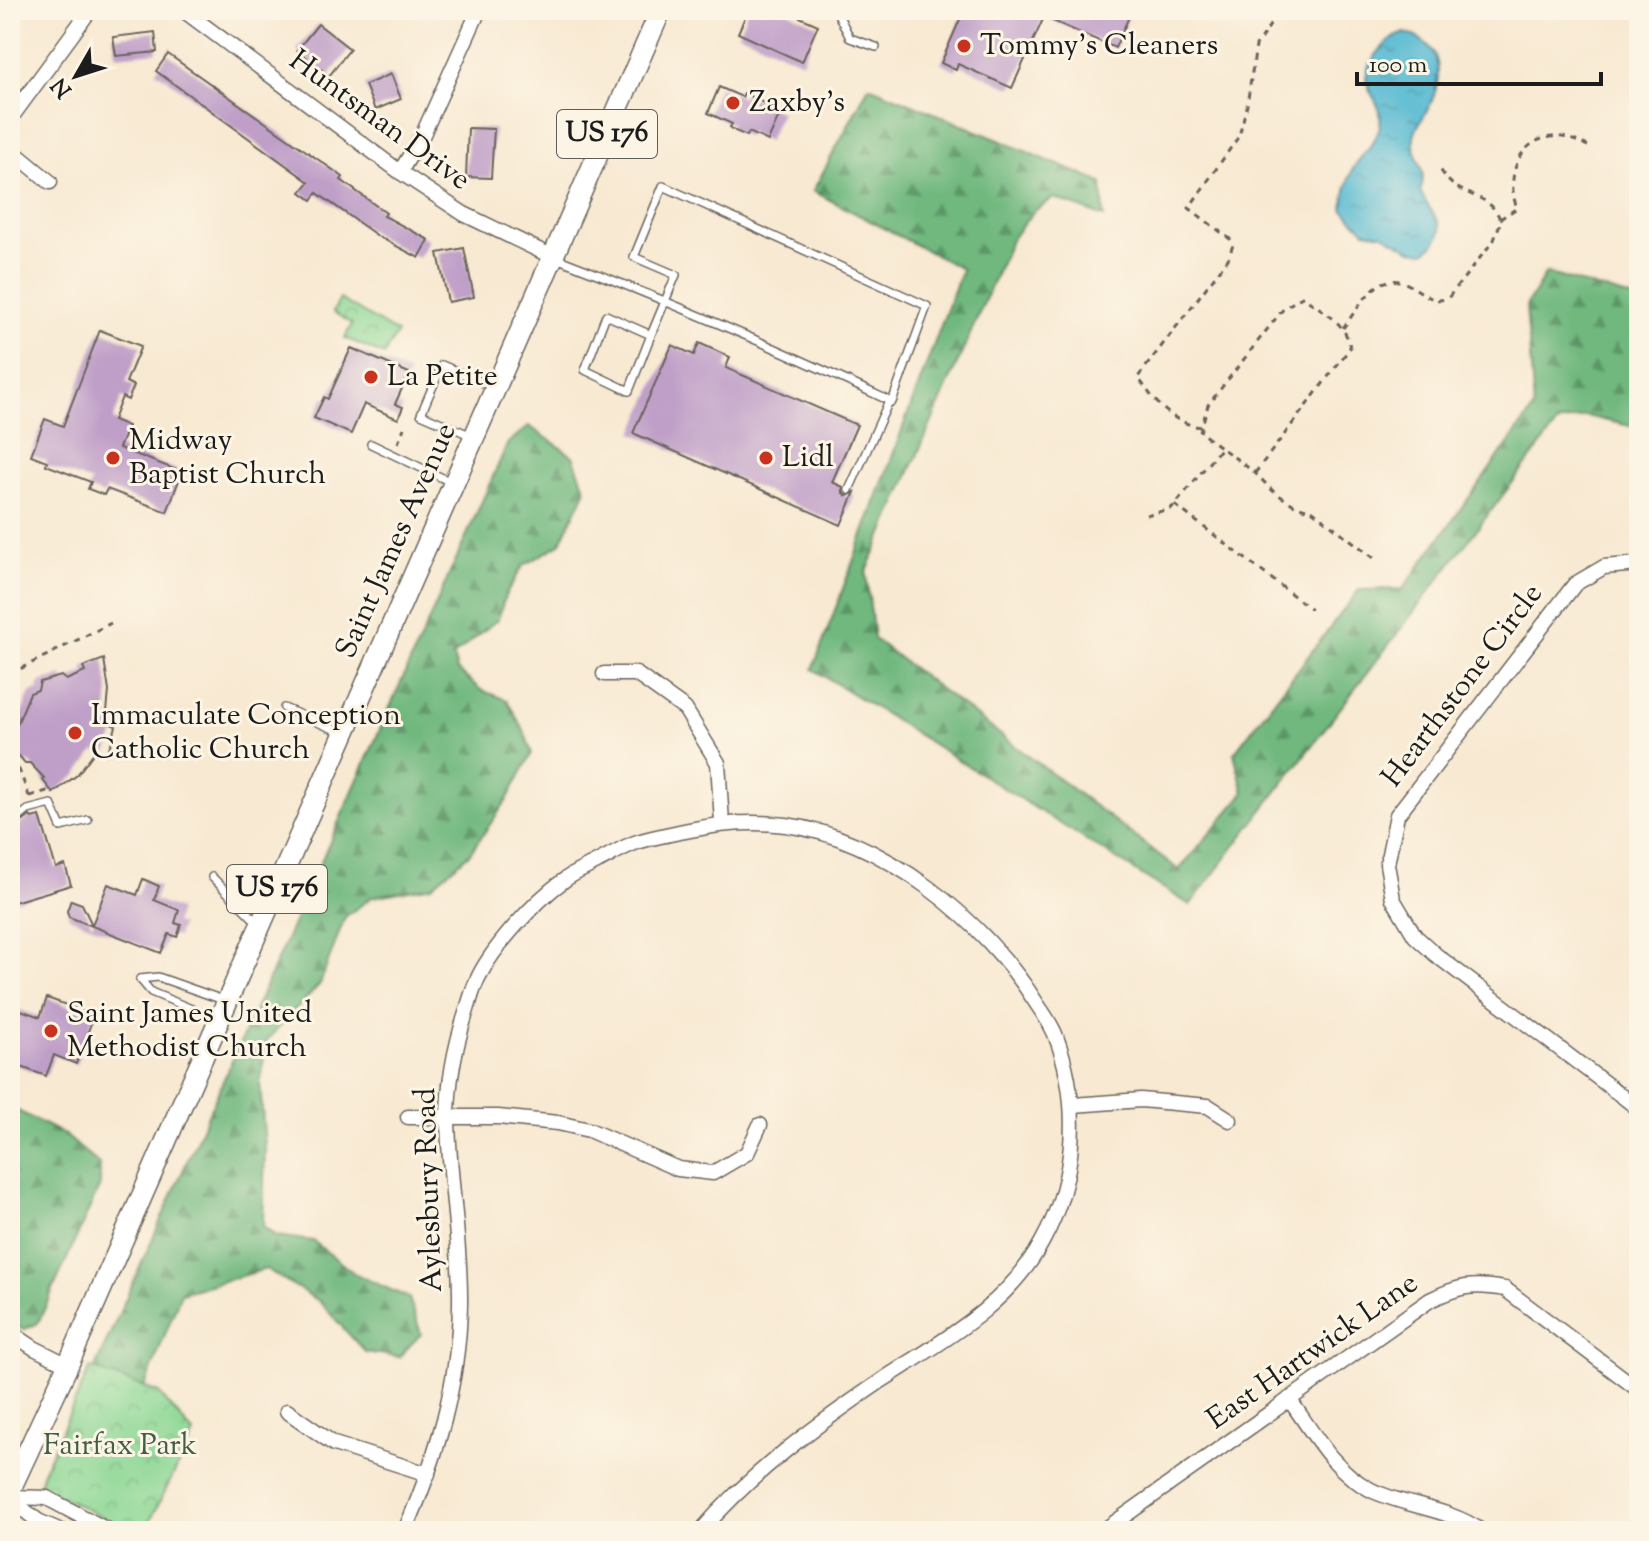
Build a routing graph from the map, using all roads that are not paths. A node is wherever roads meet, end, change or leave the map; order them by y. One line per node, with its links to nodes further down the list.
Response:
1 (90, 10): 7 (street)
2 (183, 10): 9 (street, Huntsman Drive)
3 (479, 10): 9 (street)
4 (661, 10): 11 (main road, Saint James Avenue / US 176)
5 (836, 10): 6 (lane)
6 (876, 47)
7 (10, 119)
8 (10, 149): 10 (street)
9 (400, 172): 11 (street, Huntsman Drive)
10 (50, 182)
11 (553, 257): 12 (lane); 14 (main road, Saint James Avenue / US 176)
12 (666, 303): 13 (lane); 15 (lane); 15 (lane)
13 (651, 335): 13 (lane)
14 (497, 389): 16 (main road, Saint James Avenue / US 176); 16 (lane)
15 (889, 401): 19 (lane)
16 (476, 437): 18 (main road, Saint James Avenue / US 176)
17 (371, 444): 18 (lane)
18 (455, 484): 23 (main road, Saint James Avenue / US 176)
19 (849, 490)
20 (1638, 569): 31 (street, Hearthstone Circle)
21 (604, 674): 25 (street)
22 (284, 708): 23 (lane)
23 (345, 734): 28 (main road, Saint James Avenue / US 176)
24 (88, 820): 26 (lane)
25 (722, 822): 30 (street, Aylesbury Road); 33 (street, Aylesbury Road)
26 (10, 825)
27 (212, 877): 28 (lane)
28 (261, 926): 29 (main road, Saint James Avenue / US 176)
29 (224, 1011): 29 (lane); 37 (main road, Saint James Avenue / US 176)
30 (1073, 1105): 34 (street); 47 (street, Aylesbury Road)
31 (1639, 1109)
32 (408, 1117): 33 (street)
33 (448, 1117): 35 (street); 41 (street, Aylesbury Road)
34 (1230, 1120)
35 (760, 1125)
36 (10, 1332): 37 (street)
37 (68, 1365): 42 (main road, Saint James Avenue / US 176)
38 (1639, 1390): 39 (street, East Hartwick Lane)
39 (1289, 1399): 48 (street, East Hartwick Lane); 49 (street)
40 (287, 1411): 41 (street)
41 (428, 1474): 46 (street, Aylesbury Road)
42 (10, 1490)
43 (10, 1498): 44 (street); 45 (street)
44 (61, 1531)
45 (109, 1531)
46 (405, 1531)
47 (701, 1531)
48 (1103, 1531)
49 (1481, 1531)

